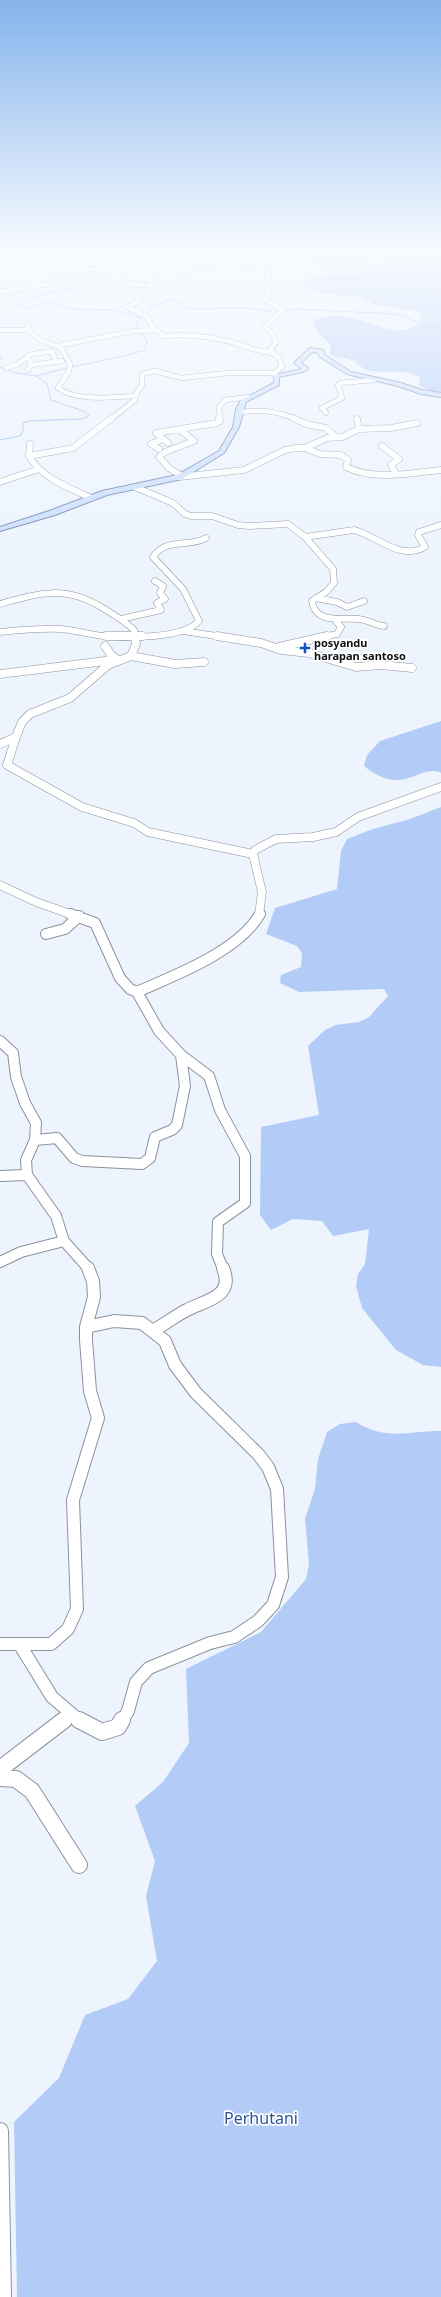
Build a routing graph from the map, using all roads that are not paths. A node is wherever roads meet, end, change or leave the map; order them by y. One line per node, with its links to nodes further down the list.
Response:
1 (32, 355): 8 (street)
2 (40, 355): 10 (street)
3 (54, 355): 9 (street)
4 (65, 355): 11 (street)
5 (275, 355): 17 (street)
6 (304, 355): 17 (main road)
7 (322, 355): 18 (main road)
8 (27, 357): 12 (street); 13 (street)
9 (56, 362): 10 (street); 11 (street)
10 (44, 363): 12 (street)
11 (69, 364): 20 (street)
12 (31, 365): 15 (street)
13 (6, 368)
14 (210, 369): 16 (street)
15 (28, 370)
16 (223, 374): 17 (street); 20 (street)
17 (275, 374): 21 (main road)
18 (374, 380): 19 (main road); 23 (street)
19 (441, 395)
20 (135, 396): 35 (street)
21 (248, 397): 22 (main road); 27 (street)
22 (238, 413): 30 (street); 39 (main road)
23 (326, 413)
24 (357, 419): 28 (street)
25 (417, 423): 28 (street)
26 (166, 425): 29 (street)
27 (179, 429): 29 (street); 39 (street)
28 (359, 429): 30 (street)
29 (156, 434): 34 (street)
30 (336, 437): 33 (street)
31 (30, 444): 35 (street)
32 (382, 446): 38 (street)
33 (304, 448): 38 (street); 39 (street)
34 (159, 449)
35 (29, 456): 36 (street)
36 (39, 469): 40 (street); 42 (street)
37 (441, 470): 38 (street)
38 (396, 474)
39 (181, 477): 41 (main road)
40 (0, 482)
41 (135, 487): 42 (main road); 45 (street)
42 (91, 498): 44 (main road)
43 (441, 525): 45 (street)
44 (0, 529)
45 (305, 537): 48 (street)
46 (206, 538): 54 (street)
47 (155, 581): 51 (street)
48 (316, 598): 49 (street); 52 (street)
49 (364, 601)
50 (0, 604): 51 (street)
51 (121, 619): 56 (street)
52 (334, 620): 53 (street); 58 (street)
53 (384, 626)
54 (183, 631): 56 (street); 58 (street)
55 (0, 632): 56 (street)
56 (136, 636): 59 (street)
57 (106, 646): 60 (street)
58 (275, 648): 62 (street)
59 (131, 656): 60 (street); 61 (street)
60 (118, 660): 63 (street); 64 (street)
61 (204, 662)
62 (412, 668)
63 (0, 674)
64 (16, 737): 65 (street); 67 (street)
65 (0, 744)
66 (441, 787): 67 (street)
67 (253, 854): 71 (street)
68 (0, 885): 69 (street)
69 (79, 916): 70 (street); 71 (street)
70 (46, 934)
71 (137, 992): 73 (street)
72 (0, 1041): 74 (street)
73 (181, 1055): 74 (street); 80 (street)
74 (35, 1140): 75 (street)
75 (27, 1175): 76 (street); 77 (street)
76 (0, 1176)
77 (64, 1241): 78 (street); 79 (street)
78 (0, 1262)
79 (86, 1327): 80 (street); 82 (street)
80 (152, 1331): 83 (street)
81 (0, 1644): 82 (street)
82 (20, 1645): 83 (street)
83 (71, 1715): 84 (street)
84 (0, 1769)
85 (0, 1778): 86 (street)
86 (79, 1865)
87 (0, 2131): 88 (street)
88 (3, 2297)

